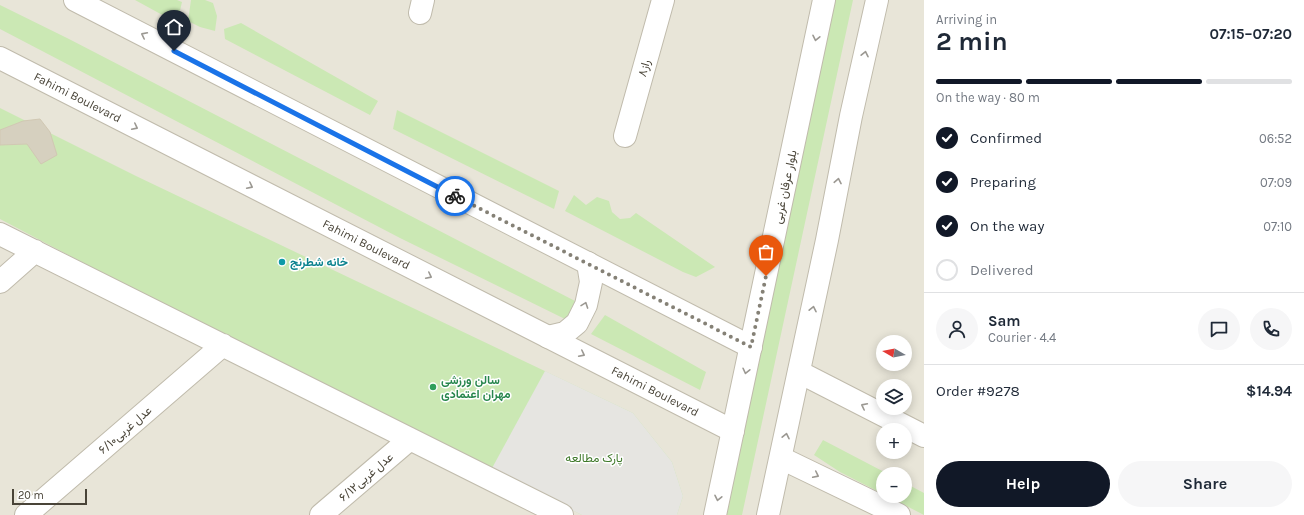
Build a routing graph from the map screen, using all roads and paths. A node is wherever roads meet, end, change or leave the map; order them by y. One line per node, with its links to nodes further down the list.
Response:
1 (75, 0): 9 (street, one-way to 1)
2 (663, 0): 6 (street, راز۸)
3 (824, 0): 13 (street, بلوار عرفان غربی, one-way to 13)
4 (876, 0): 14 (street, one-way to 4)
5 (0, 58): 11 (street, Fahimi Boulevard, one-way to 11)
6 (625, 136)
7 (0, 234): 8 (street)
8 (35, 251): 10 (street); 12 (street)
9 (588, 263): 11 (street, one-way to 9); 13 (street)
10 (0, 282)
11 (548, 337): 15 (street, Fahimi Boulevard, one-way to 15)
12 (223, 345): 17 (street); 19 (street, ۶/۱۰عدل غربی)
13 (751, 347): 15 (street, بلوار عرفان غربی, one-way to 15)
14 (799, 372): 16 (street, one-way to 14); 18 (street, one-way to 14)
15 (733, 431): 22 (street, بلوار عرفان غربی, one-way to 22)
16 (924, 436)
17 (410, 439): 20 (street, ۶/۱۲عدل غربی); 21 (street)
18 (781, 458): 23 (street); 24 (street, one-way to 24)
19 (26, 515)
20 (321, 515)
21 (562, 515)
22 (715, 515)
23 (768, 515)
24 (899, 515)

